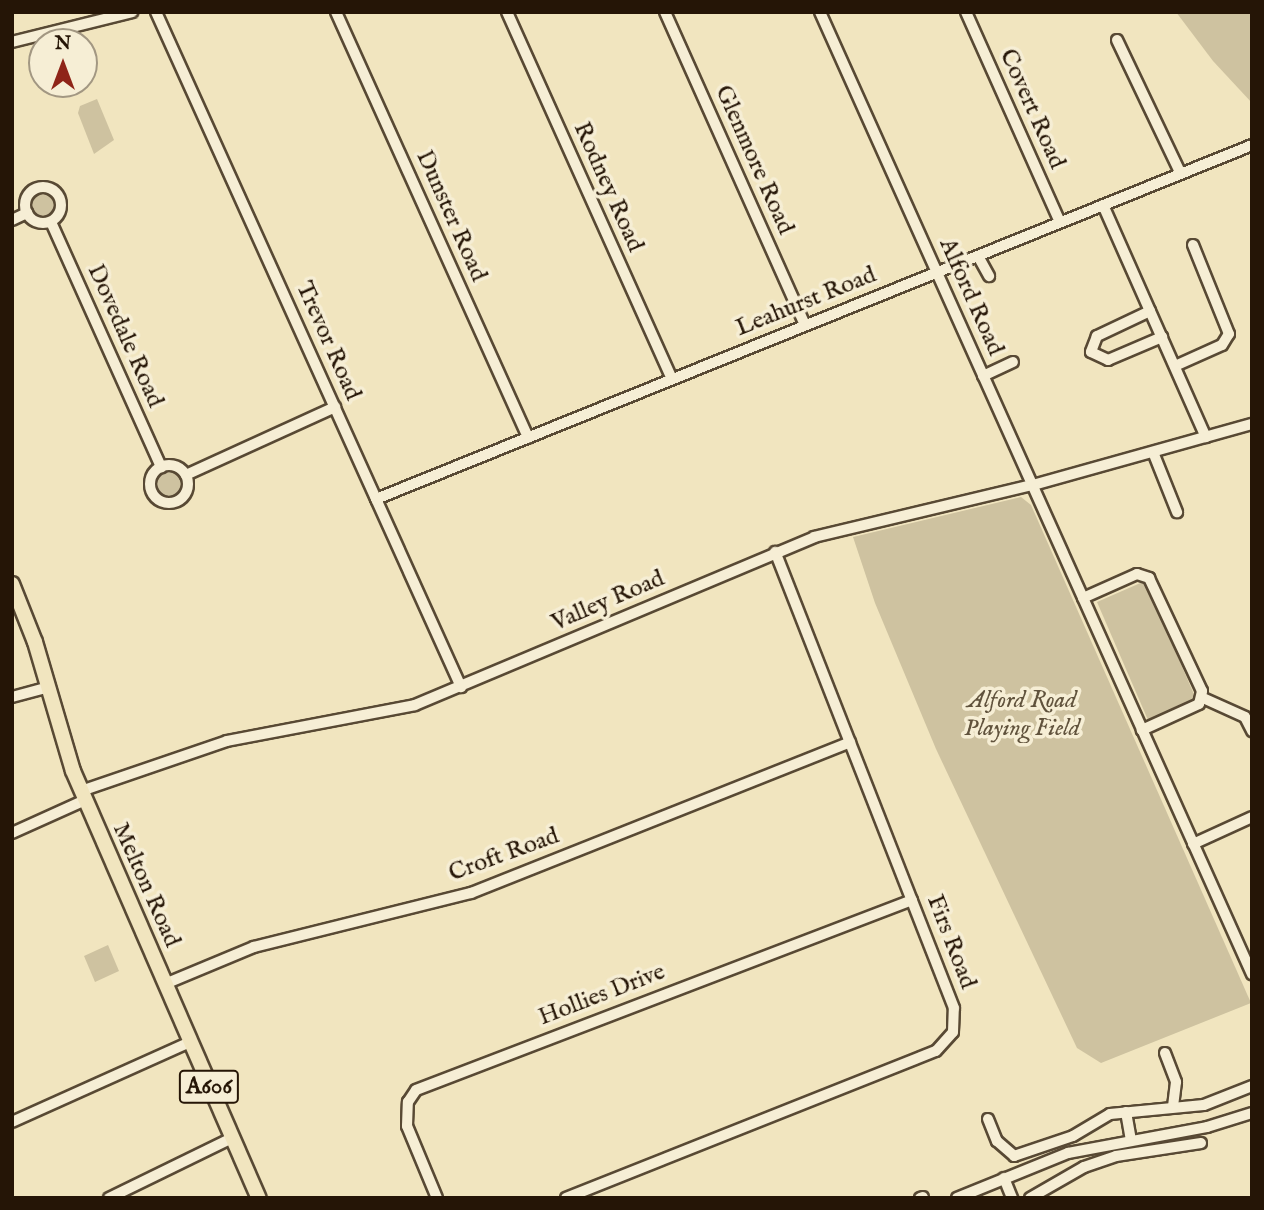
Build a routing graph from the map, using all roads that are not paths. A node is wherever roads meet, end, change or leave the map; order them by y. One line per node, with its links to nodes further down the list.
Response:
1 (132, 12): 9 (street)
2 (156, 12): 28 (street, Trevor Road)
3 (336, 12): 31 (street, Dunster Road)
4 (507, 12): 27 (street, Rodney Road)
5 (665, 12): 22 (street, Glenmore Road)
6 (820, 12): 19 (street, Alford Road)
7 (965, 12): 16 (street, Covert Road)
8 (1117, 40): 11 (street)
9 (12, 42)
10 (1252, 145): 11 (street, Leahurst Road)
11 (1181, 174): 12 (street, Leahurst Road)
12 (1103, 205): 16 (street, Leahurst Road); 21 (street)
13 (27, 213): 14 (street); 15 (street); 15 (street)
14 (12, 220)
15 (51, 222): 33 (street, Dovedale Road)
16 (1060, 222): 18 (street, Leahurst Road)
17 (1193, 245): 25 (street)
18 (978, 256): 19 (street, Leahurst Road); 20 (street)
19 (937, 272): 22 (street, Leahurst Road); 26 (street, Alford Road)
20 (989, 276)
21 (1150, 311): 23 (street); 23 (street)
22 (805, 325): 27 (street, Leahurst Road)
23 (1162, 337): 25 (street)
24 (1013, 362): 26 (street)
25 (1174, 366): 30 (street)
26 (984, 376): 35 (street, Alford Road)
27 (672, 379): 31 (street, Leahurst Road)
28 (335, 407): 34 (street); 36 (street, Trevor Road)
29 (1252, 424): 30 (street, Valley Road)
30 (1206, 437): 32 (street, Valley Road)
31 (528, 438): 36 (street, Leahurst Road)
32 (1153, 452): 35 (street, Valley Road); 37 (street)
33 (161, 467): 34 (street); 34 (street)
34 (186, 475)
35 (1032, 485): 38 (street, Valley Road); 40 (street, Alford Road)
36 (376, 499): 43 (street, Trevor Road)
37 (1177, 512)
38 (775, 552): 43 (street, Valley Road); 48 (street, Firs Road)
39 (12, 584): 41 (main road, Melton Road / A606)
40 (1083, 598): 45 (street); 46 (street, Alford Road)
41 (17, 605): 42 (main road, Melton Road / A606)
42 (49, 687): 44 (street); 49 (main road, Melton Road / A606)
43 (461, 687): 49 (street, Valley Road)
44 (12, 697)
45 (1203, 698): 46 (street); 47 (street)
46 (1142, 730): 52 (street, Alford Road)
47 (1252, 731)
48 (850, 742): 53 (street, Firs Road); 57 (street, Croft Road)
49 (83, 796): 51 (street, Valley Road); 57 (main road, Melton Road / A606)
50 (1252, 817): 52 (street)
51 (12, 833)
52 (1193, 844): 55 (street, Alford Road)
53 (912, 900): 72 (street, Hollies Drive); 73 (street, Firs Road)
54 (1252, 943): 55 (street)
55 (1240, 948): 56 (street, Alford Road)
56 (1252, 974)
57 (164, 984): 58 (main road, Melton Road / A606)
58 (190, 1042): 65 (street); 66 (main road, Melton Road / A606)
59 (1165, 1053): 61 (street)
60 (1252, 1086): 61 (street)
61 (1173, 1106): 62 (street)
62 (1126, 1112): 64 (street); 67 (street)
63 (1252, 1114): 67 (street)
64 (988, 1119)
65 (12, 1122)
66 (232, 1138): 70 (street); 71 (main road, Melton Road / A606)
67 (1131, 1139): 69 (street)
68 (1201, 1143): 76 (street)
69 (1004, 1178): 74 (street); 75 (street)
70 (109, 1198)
71 (259, 1198)
72 (437, 1198)
73 (566, 1198)
74 (957, 1198)
75 (1012, 1198)
76 (1030, 1198)

